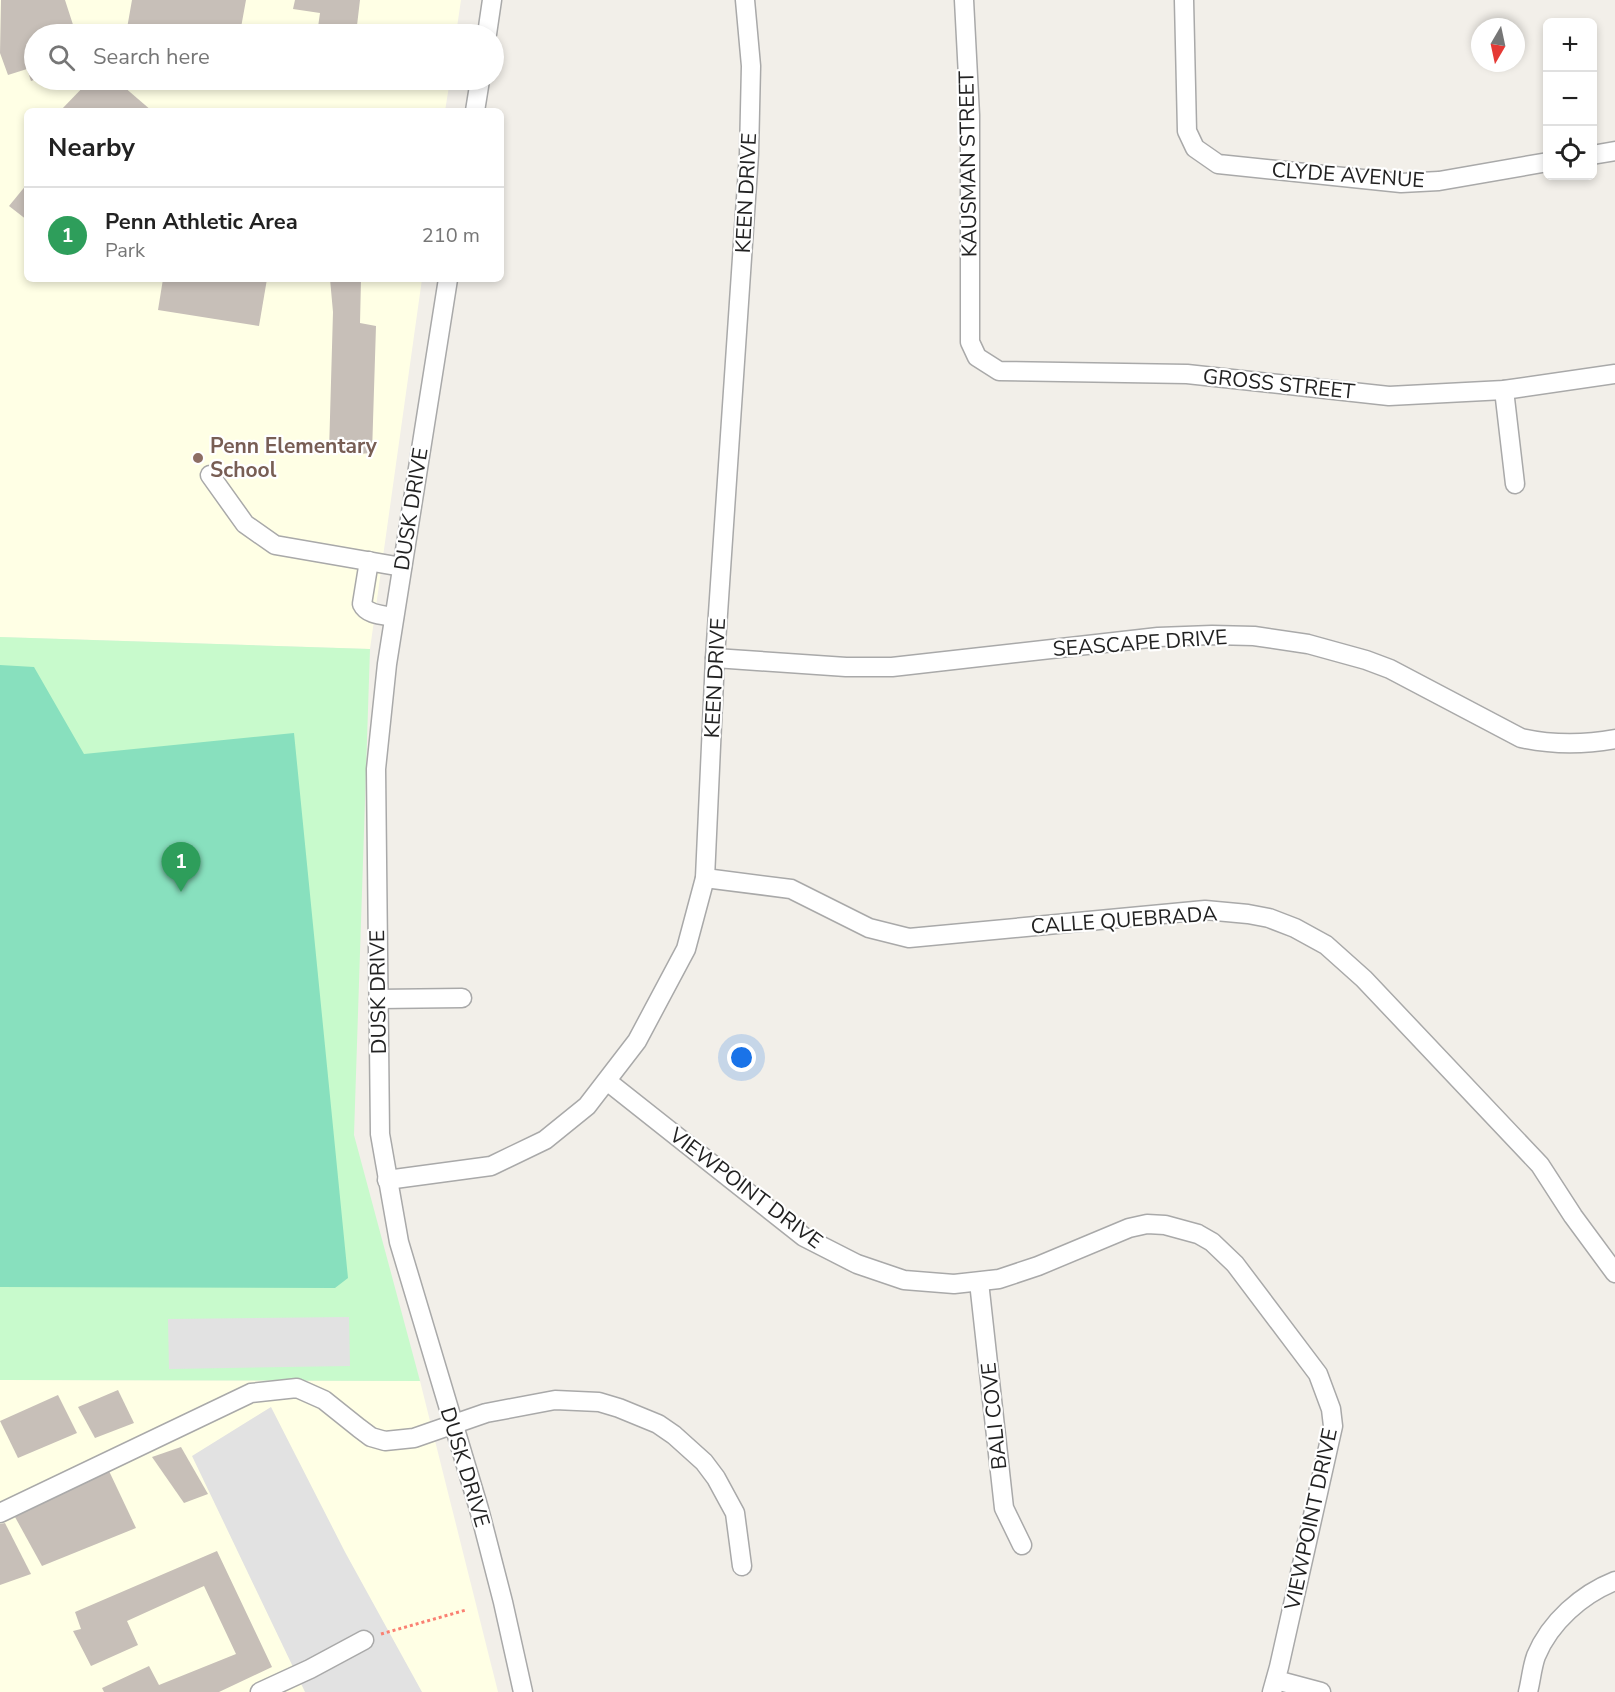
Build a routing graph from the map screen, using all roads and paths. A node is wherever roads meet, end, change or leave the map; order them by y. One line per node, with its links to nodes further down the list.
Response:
1 (492, 0): 5 (street)
2 (745, 0): 20 (street, KEEN DRIVE)
3 (964, 0): 12 (street, KAUSMAN STREET)
4 (1184, 0): 10 (street, CLYDE AVENUE)
5 (488, 24)
6 (478, 90): 7 (street)
7 (475, 108)
8 (1615, 151): 9 (street)
9 (1597, 154)
10 (1543, 163)
11 (448, 282): 18 (street, DUSK DRIVE)
12 (970, 328): 14 (street, GROSS STREET)
13 (1615, 374): 14 (street, GROSS STREET)
14 (1504, 390): 16 (street)
15 (210, 475): 17 (street)
16 (1515, 484)
17 (369, 561): 18 (street); 19 (street)
18 (402, 567): 19 (street, DUSK DRIVE)
19 (394, 617): 24 (street, DUSK DRIVE)
20 (715, 658): 21 (street, SEASCAPE DRIVE); 22 (street, KEEN DRIVE)
21 (1615, 739)
22 (705, 878): 25 (street, KEEN DRIVE); 27 (street, CALLE QUEBRADA)
23 (462, 998): 24 (street)
24 (378, 999): 26 (street, DUSK DRIVE)
25 (607, 1081): 26 (street, KEEN DRIVE); 28 (street, VIEWPOINT DRIVE)
26 (387, 1180): 29 (street, DUSK DRIVE)
27 (1615, 1273)
28 (979, 1282): 31 (street, BALI COVE); 36 (street, VIEWPOINT DRIVE)
29 (453, 1426): 30 (street); 32 (street); 38 (street, DUSK DRIVE)
30 (0, 1513)
31 (1022, 1545)
32 (742, 1566)
33 (1615, 1581): 40 (street)
34 (466, 1610): 35 (path)
35 (364, 1640): 37 (street)
36 (1274, 1686): 39 (street, VIEWPOINT DRIVE)
37 (260, 1692)
38 (523, 1692)
39 (1321, 1692)
40 (1528, 1692)

